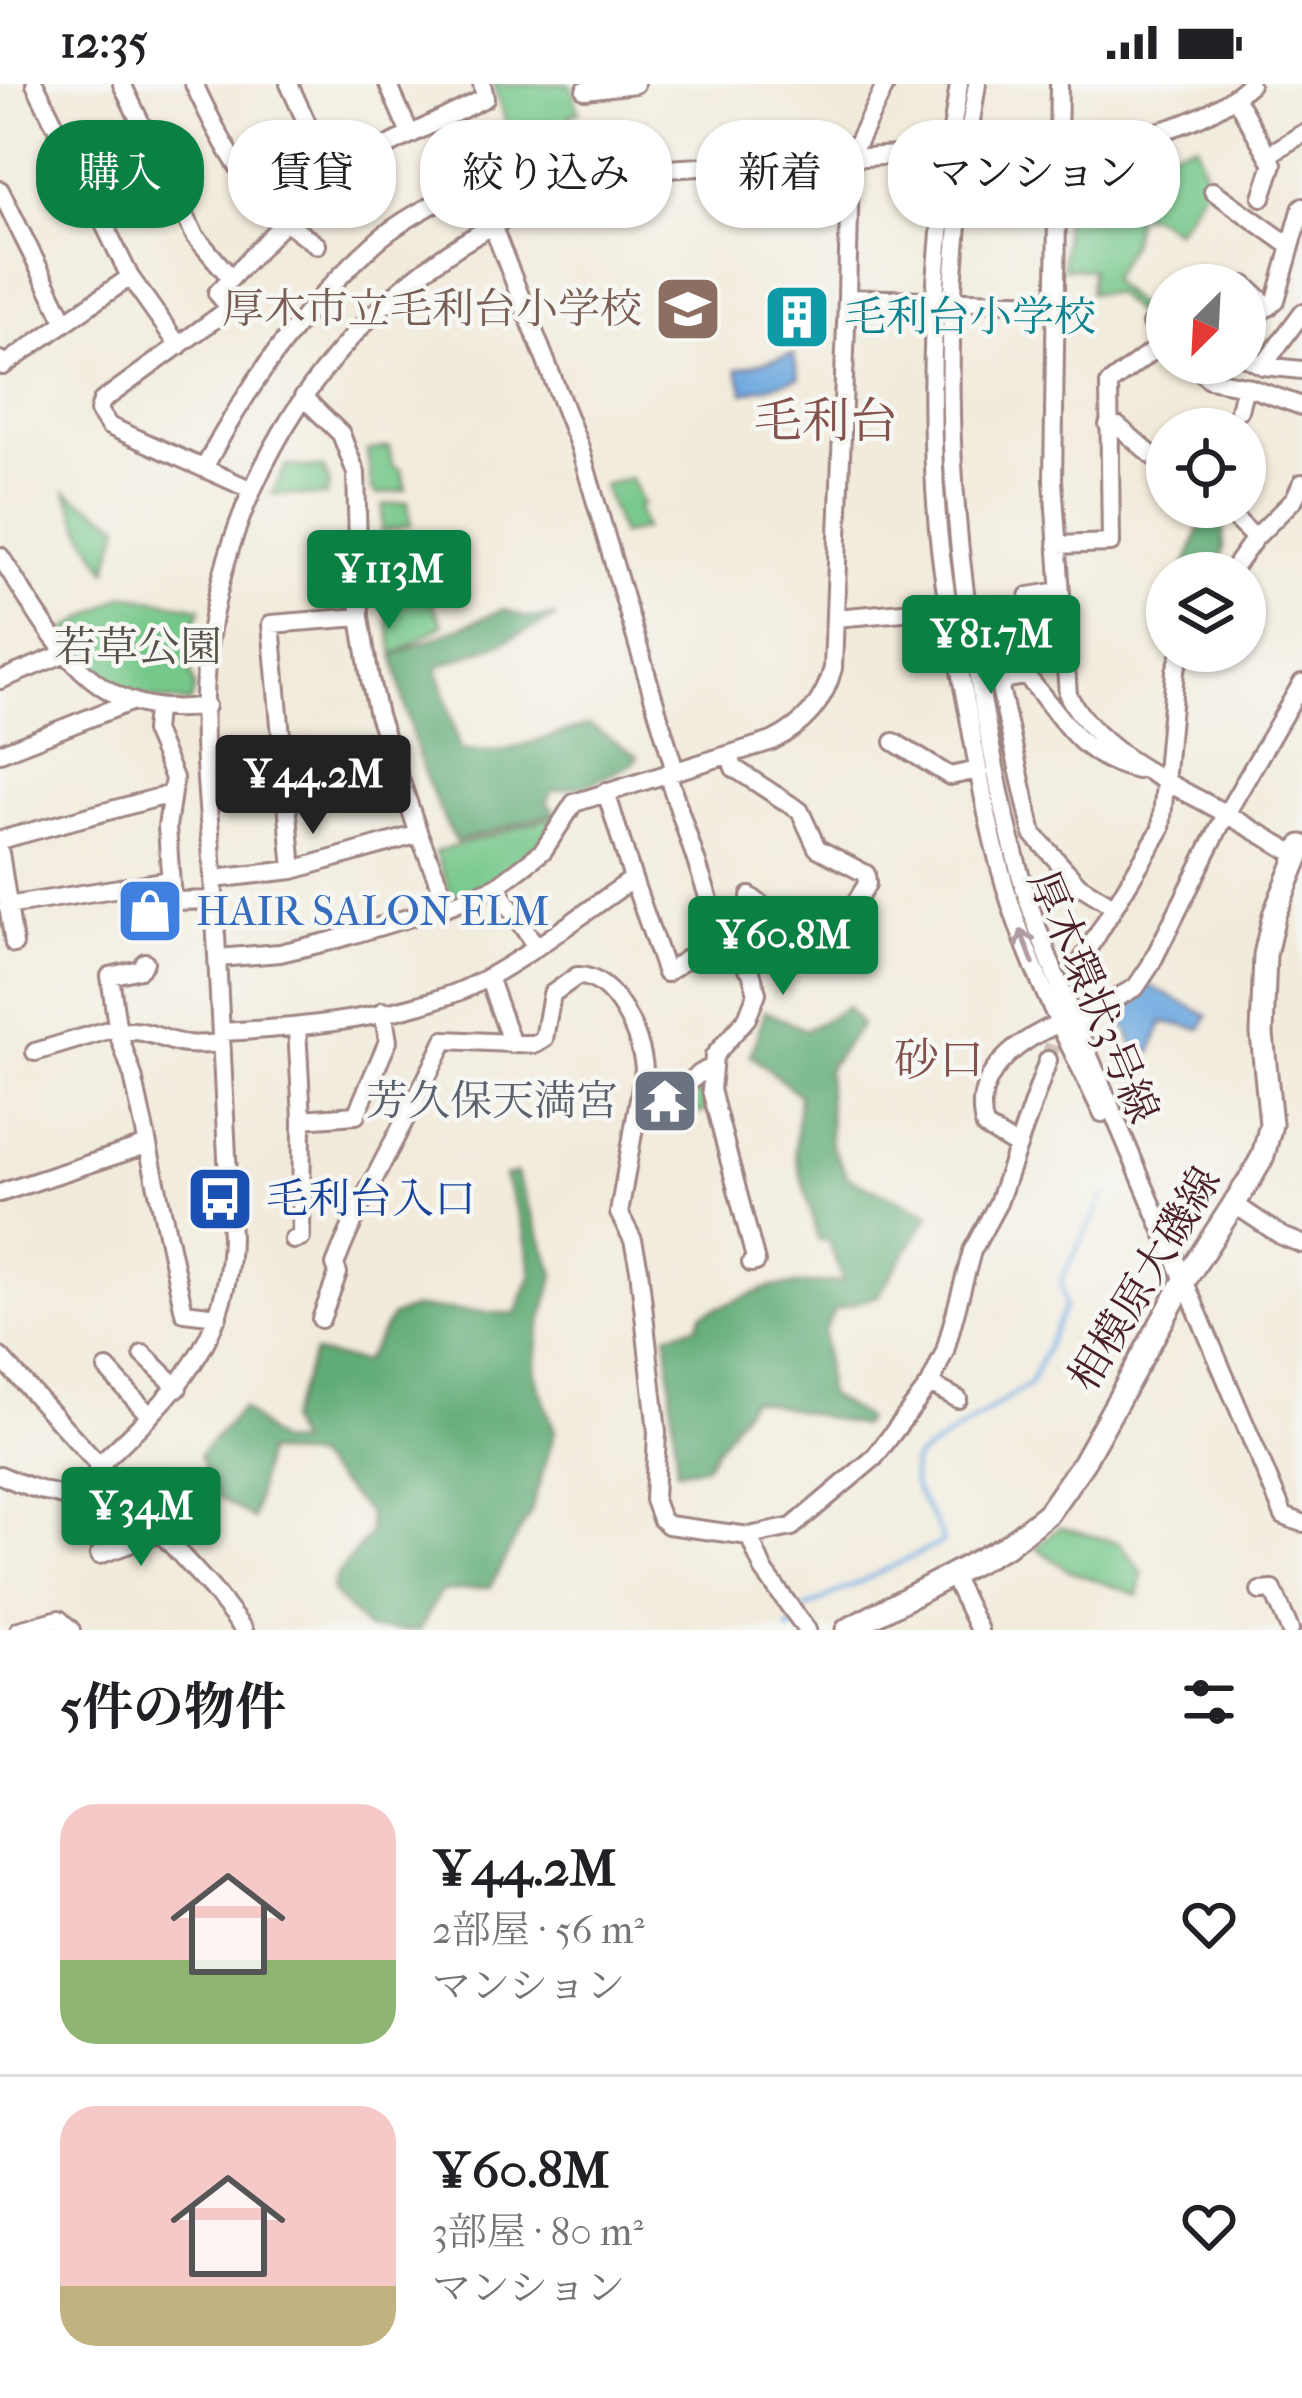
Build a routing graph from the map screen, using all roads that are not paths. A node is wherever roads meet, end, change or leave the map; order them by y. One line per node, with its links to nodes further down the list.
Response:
1 (35, 84): 15 (street)
2 (122, 84): 16 (street)
3 (194, 84): 24 (street)
4 (289, 84): 17 (street)
5 (388, 84): 21 (street)
6 (482, 84): 21 (street)
7 (635, 84): 13 (street)
8 (886, 84): 20 (street)
9 (959, 84): 44 (street, 厚木環状3号線)
10 (977, 84): 44 (street, 厚木環状3号線)
11 (1059, 84): 18 (street)
12 (1250, 84): 14 (street)
13 (586, 90)
14 (1235, 97): 19 (street); 25 (street)
15 (53, 120)
16 (140, 120)
17 (305, 120)
18 (1054, 120)
19 (1180, 127)
20 (864, 133)
21 (410, 134): 23 (street)
22 (1302, 134): 25 (street)
23 (396, 141)
24 (228, 155)
25 (1268, 155): 28 (street)
26 (0, 190): 48 (street)
27 (1213, 191): 40 (street)
28 (1262, 197)
29 (1302, 207): 40 (street)
30 (420, 214): 62 (street)
31 (106, 228): 41 (street)
32 (191, 228): 42 (street)
33 (278, 228): 42 (street)
34 (293, 228): 39 (street)
35 (487, 228): 57 (street)
36 (493, 228): 86 (street)
37 (850, 228): 43 (street)
38 (1053, 228): 45 (street)
39 (317, 245)
40 (1290, 246): 46 (street)
41 (130, 278): 48 (street); 49 (street)
42 (231, 278): 49 (street)
43 (847, 298): 44 (street); 74 (street)
44 (943, 298): 45 (street); 72 (street, 厚木環状3号線); 113 (street, 厚木環状3号線)
45 (1055, 303): 67 (street)
46 (1268, 307)
47 (1302, 313): 52 (street)
48 (65, 321): 51 (street)
49 (178, 346): 62 (street)
50 (1146, 355): 60 (street)
51 (0, 360)
52 (1266, 362)
53 (1266, 366): 54 (street)
54 (1302, 370)
55 (1235, 384): 56 (street)
56 (1245, 386): 58 (street); 59 (street)
57 (303, 397): 64 (street); 73 (street)
58 (1302, 406)
59 (1240, 408)
60 (1108, 425): 61 (street); 67 (street)
61 (1146, 449)
62 (204, 469): 64 (street)
63 (1302, 482): 66 (street)
64 (252, 490): 80 (street)
65 (1244, 528): 66 (street)
66 (1255, 538): 68 (street)
67 (1057, 544): 70 (street)
68 (1245, 552)
69 (0, 556): 75 (street)
70 (1060, 591): 71 (street); 87 (street)
71 (1029, 596)
72 (948, 608): 74 (street); 85 (street, 厚木環状3号線)
73 (360, 617): 91 (street); 95 (street)
74 (836, 618): 84 (street)
75 (66, 653): 77 (street); 79 (street)
76 (1175, 672): 87 (street)
77 (0, 680)
78 (1302, 683): 90 (street)
79 (130, 702): 81 (street); 83 (street)
80 (206, 706): 81 (street); 96 (street)
81 (156, 710): 89 (street)
82 (894, 742): 85 (street)
83 (0, 753)
84 (730, 755): 86 (street); 100 (street)
85 (978, 770): 113 (street, 厚木環状3号線, one-way to 85)
86 (671, 772): 88 (street); 105 (street)
87 (1157, 774): 90 (street); 104 (street); 104 (street)
88 (606, 792): 97 (street); 99 (street)
89 (171, 794): 92 (street); 98 (street)
90 (1226, 814): 93 (street); 113 (street)
91 (419, 834): 95 (street); 103 (street)
92 (0, 841)
93 (1300, 851): 126 (main road, 相模原大磯線)
94 (0, 853): 102 (street)
95 (293, 871): 96 (street)
96 (214, 879): 101 (street)
97 (633, 879): 105 (street); 107 (street)
98 (169, 880): 101 (street); 102 (street)
99 (496, 887): 103 (street); 107 (street)
100 (750, 896)
101 (215, 900): 108 (street)
102 (7, 906): 106 (street)
103 (448, 906): 108 (street)
104 (1113, 906): 110 (street)
105 (723, 934): 120 (street)
106 (14, 944)
107 (535, 945): 111 (street)
108 (218, 958): 116 (street)
109 (145, 962): 115 (street)
110 (1078, 967)
111 (488, 977): 112 (street); 117 (street)
112 (383, 1011): 114 (street); 122 (street)
113 (1068, 1022): 124 (street); 130 (street, 厚木環状3号線)
114 (297, 1028): 116 (street); 122 (street)
115 (118, 1030): 116 (street); 118 (street); 123 (street)
116 (221, 1038): 131 (street)
117 (512, 1044): 132 (street); 145 (street)
118 (35, 1052)
119 (1048, 1060): 124 (street)
120 (713, 1067): 121 (street); 129 (street)
121 (655, 1095)
122 (302, 1119): 127 (street)
123 (147, 1145): 125 (street); 131 (street)
124 (1018, 1147): 136 (street)
125 (0, 1193)
126 (1234, 1204): 128 (street); 130 (main road, 相模原大磯線)
127 (293, 1240)
128 (1302, 1244)
129 (751, 1263)
130 (1185, 1280): 143 (street, 厚木環状3号線); 147 (main road, 相模原大磯線)
131 (218, 1316): 137 (street)
132 (321, 1319)
133 (143, 1354): 137 (street)
134 (0, 1357): 140 (street)
135 (106, 1369): 139 (street)
136 (930, 1384): 138 (street); 145 (street)
137 (178, 1388): 139 (street)
138 (958, 1399)
139 (150, 1416): 140 (street)
140 (97, 1467): 142 (street)
141 (0, 1475): 142 (street)
142 (124, 1493): 144 (street)
143 (1302, 1523)
144 (160, 1533): 146 (street); 151 (street)
145 (749, 1536): 152 (street)
146 (99, 1556)
147 (951, 1573): 153 (main road, 相模原大磯線); 154 (street)
148 (1260, 1591): 155 (street)
149 (19, 1630): 150 (street)
150 (71, 1630)
151 (244, 1630)
152 (807, 1630)
153 (847, 1630)
154 (979, 1630)
155 (1291, 1630)

